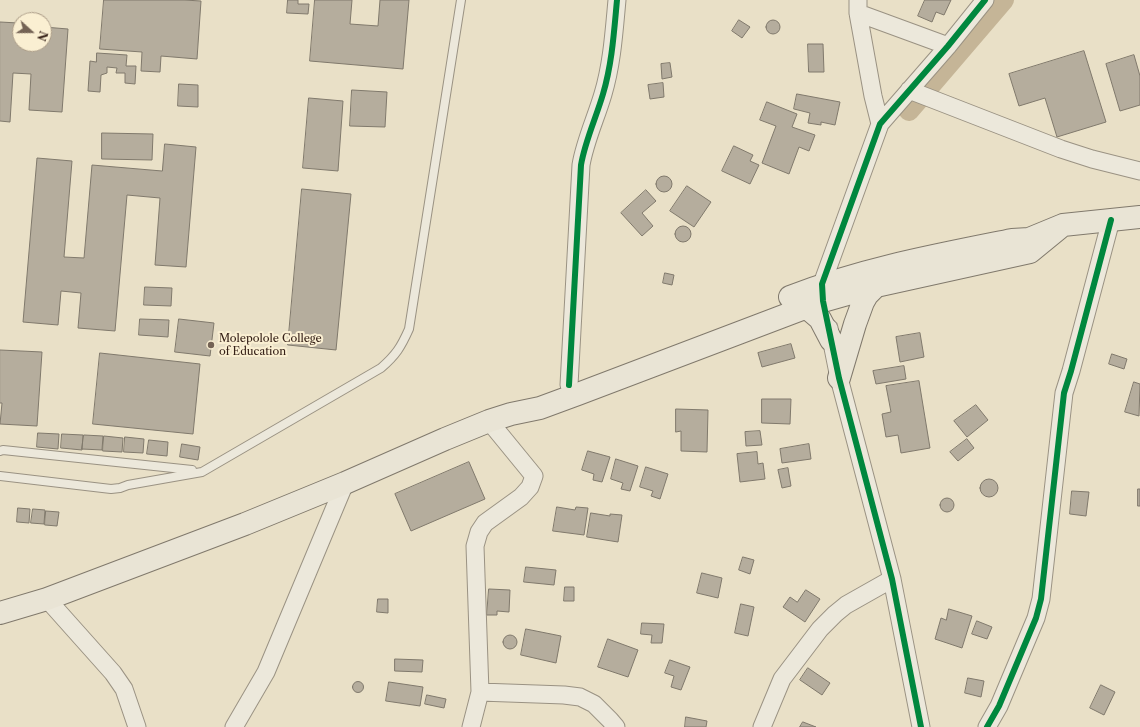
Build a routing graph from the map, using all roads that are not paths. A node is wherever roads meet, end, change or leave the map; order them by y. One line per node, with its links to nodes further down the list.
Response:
1 (461, 0): 20 (lane)
2 (617, 0): 16 (street)
3 (985, 0): 5 (street)
4 (858, 7): 5 (street); 7 (street)
5 (948, 46): 6 (street)
6 (909, 90): 7 (street); 8 (street)
7 (880, 124): 13 (street)
8 (1140, 170)
9 (1140, 217): 10 (main road)
10 (1111, 220): 11 (main road); 33 (street)
11 (1063, 225): 12 (main road); 13 (main road)
12 (876, 286): 13 (main road); 15 (main road)
13 (817, 297): 14 (main road); 16 (main road); 17 (main road)
14 (831, 340): 15 (street)
15 (839, 378): 23 (street)
16 (569, 385): 17 (main road)
17 (511, 414): 18 (main road)
18 (489, 421): 22 (main road); 26 (street)
19 (0, 451): 20 (lane)
20 (202, 472): 21 (lane)
21 (0, 476)
22 (345, 483): 24 (main road); 28 (street)
23 (892, 579): 31 (street); 32 (street)
24 (47, 599): 25 (main road); 27 (street)
25 (0, 613)
26 (480, 692): 29 (street); 30 (street)
27 (137, 727)
28 (234, 727)
29 (471, 727)
30 (616, 727)
31 (762, 727)
32 (921, 727)
33 (986, 727)

